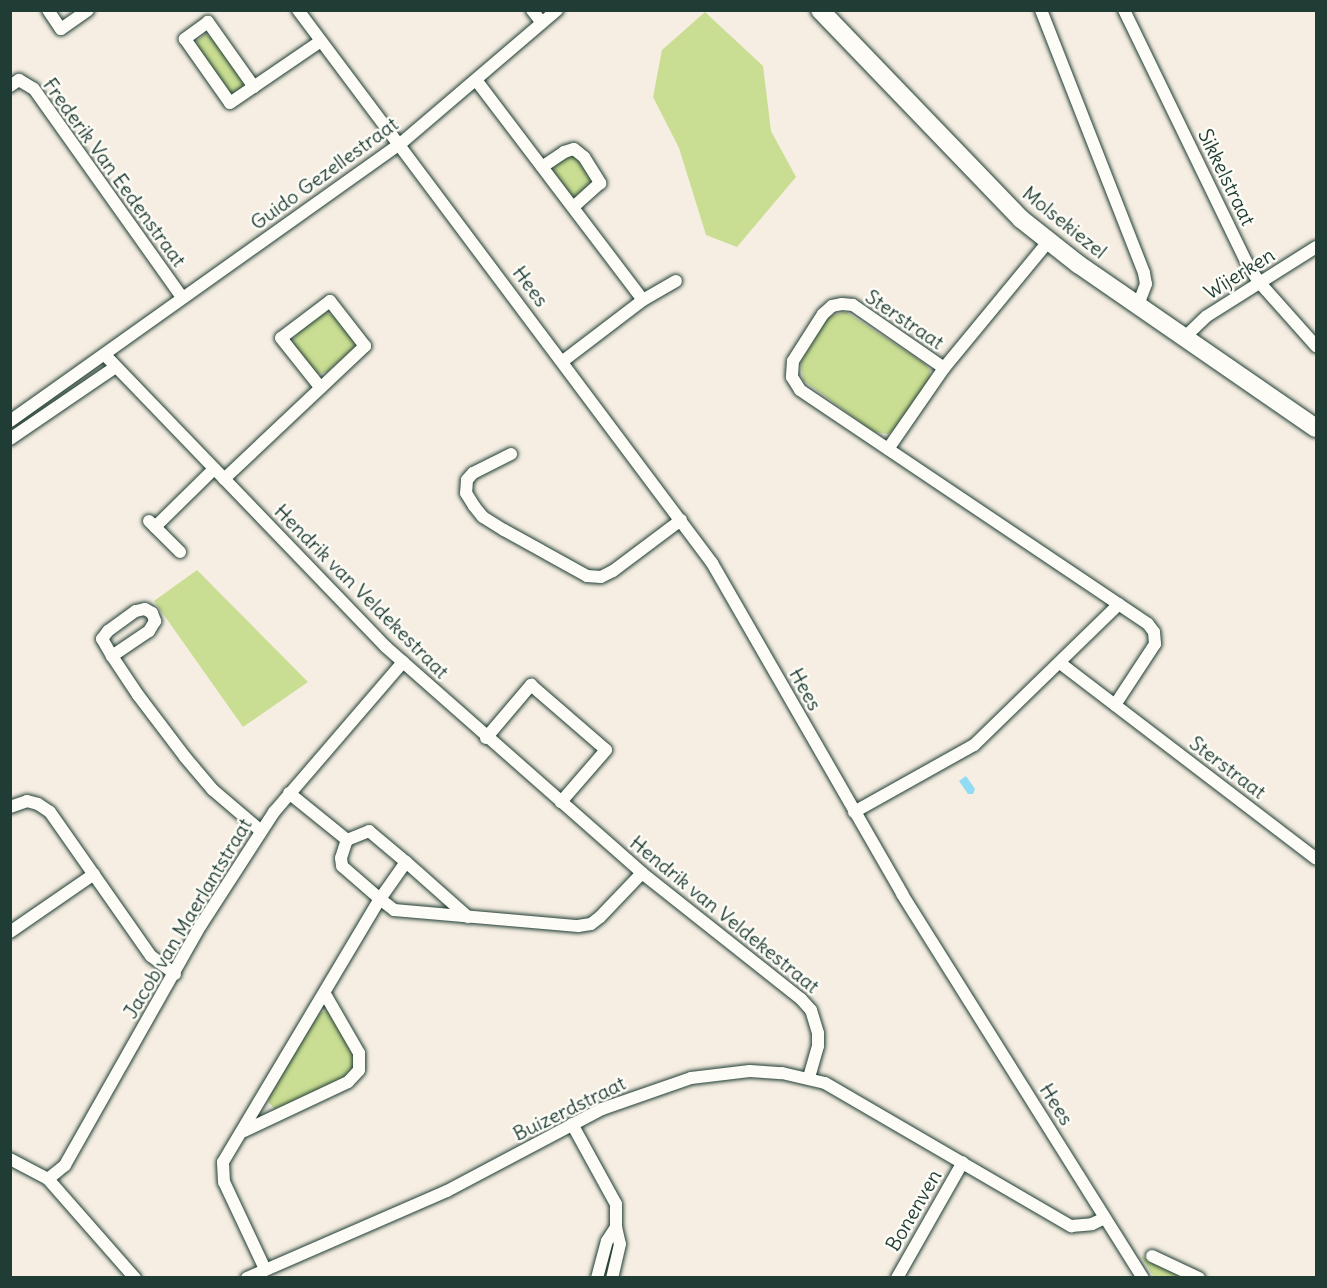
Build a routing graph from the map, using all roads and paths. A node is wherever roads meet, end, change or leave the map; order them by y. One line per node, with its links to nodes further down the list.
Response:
1 (48, 10): 2 (street)
2 (88, 10)
3 (298, 10): 10 (street, Hees)
4 (532, 10): 9 (street)
5 (557, 10): 9 (street, Guido Gezellestraat)
6 (820, 10): 17 (main road, Molsekiezel)
7 (1041, 10): 23 (street)
8 (1124, 10): 20 (street, Sikkelstraat)
9 (542, 23): 11 (street, Guido Gezellestraat)
10 (321, 41): 13 (street); 14 (street, Hees)
11 (476, 80): 14 (street, Guido Gezellestraat); 15 (street)
12 (10, 86): 21 (street, Frederik Van Eedenstraat)
13 (254, 87): 13 (street)
14 (399, 145): 21 (street, Guido Gezellestraat); 27 (street, Hees)
15 (542, 167): 16 (street); 16 (street)
16 (573, 207): 22 (street)
17 (1048, 242): 23 (main road, Molsekiezel); 29 (street, Sterstraat)
18 (1317, 248): 20 (street, Wijerken)
19 (676, 281): 22 (street)
20 (1259, 282): 24 (street, Wijerken); 25 (street, Sikkelstraat)
21 (183, 297): 26 (street, Guido Gezellestraat)
22 (642, 300): 27 (street)
23 (1138, 305): 24 (main road, Molsekiezel)
24 (1185, 337): 32 (main road, Molsekiezel)
25 (1317, 346)
26 (105, 356): 28 (street, Hendrik van Veldekestraat); 31 (street, Guido Gezellestraat)
27 (563, 361): 38 (street, Hees)
28 (114, 368): 33 (street); 36 (street, Hendrik van Veldekestraat)
29 (944, 368): 34 (street, Sterstraat); 34 (street, Sterstraat)
30 (320, 387): 30 (street); 37 (street)
31 (11, 421): 33 (street)
32 (1317, 428)
33 (15, 437)
34 (888, 449): 40 (street, Sterstraat)
35 (511, 454): 38 (street)
36 (214, 469): 37 (street, Hendrik van Veldekestraat); 39 (street)
37 (224, 479): 42 (street, Hendrik van Veldekestraat)
38 (681, 520): 49 (street, Hees)
39 (180, 552)
40 (1119, 604): 43 (street); 44 (street, Sterstraat)
41 (112, 656): 50 (street)
42 (403, 662): 45 (street, Hendrik van Veldekestraat); 46 (street, Jacob van Maerlantstraat)
43 (1060, 663): 44 (street, Sterstraat); 49 (street)
44 (1115, 705): 52 (street, Sterstraat)
45 (486, 738): 47 (street, Hendrik van Veldekestraat); 47 (street)
46 (289, 793): 50 (street, Jacob van Maerlantstraat); 51 (street)
47 (561, 802): 54 (street, Hendrik van Veldekestraat)
48 (10, 807): 55 (street)
49 (854, 812): 67 (street, Hees)
50 (261, 831): 59 (street, Jacob van Maerlantstraat)
51 (347, 840): 53 (street); 56 (street)
52 (1317, 860)
53 (406, 862): 56 (street); 57 (street)
54 (642, 873): 57 (street); 61 (street, Hendrik van Veldekestraat)
55 (94, 874): 58 (street); 59 (street)
56 (380, 899): 57 (street); 60 (street)
57 (468, 917)
58 (10, 932)
59 (175, 974): 66 (street, Jacob van Maerlantstraat)
60 (325, 994): 63 (street); 63 (street)
61 (808, 1077): 62 (street, Buizerdstraat); 65 (street, Buizerdstraat)
62 (572, 1124): 68 (street); 70 (street, Buizerdstraat)
63 (244, 1131): 70 (street)
64 (10, 1159): 66 (street)
65 (963, 1162): 67 (street, Buizerdstraat); 75 (street, Bonenven)
66 (48, 1179): 71 (street)
67 (1105, 1218): 76 (street, Hees)
68 (616, 1227): 73 (street); 74 (street)
69 (1152, 1256): 77 (street)
70 (265, 1269): 72 (street, Buizerdstraat)
71 (135, 1278)
72 (247, 1278)
73 (597, 1278)
74 (612, 1278)
75 (897, 1278)
76 (1143, 1278)
77 (1199, 1278)

